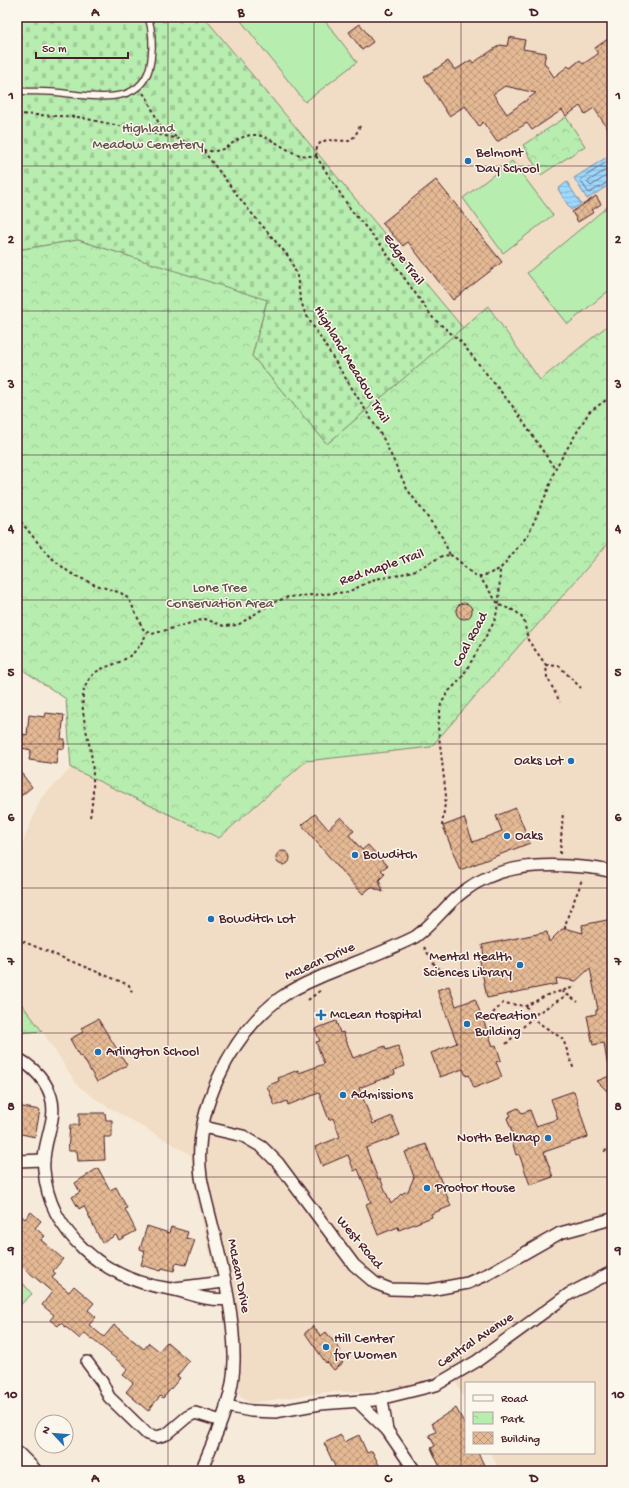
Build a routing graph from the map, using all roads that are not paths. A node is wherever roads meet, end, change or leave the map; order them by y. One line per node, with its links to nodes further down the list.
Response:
1 (148, 17): 2 (lane)
2 (17, 91)
3 (612, 872): 5 (street, McLean Drive)
4 (17, 1058): 6 (street)
5 (204, 1127): 8 (street, West Road); 10 (street, McLean Drive)
6 (44, 1160): 7 (street); 11 (street)
7 (17, 1161)
8 (612, 1219)
9 (612, 1272): 14 (street, Central Avenue)
10 (224, 1282): 11 (street); 12 (street, McLean Drive)
11 (167, 1289): 12 (street)
12 (227, 1299): 16 (street, McLean Drive)
13 (87, 1362): 17 (street)
14 (382, 1399): 15 (street, Central Avenue); 18 (street)
15 (358, 1402): 16 (street, Central Avenue); 18 (street)
16 (226, 1406): 17 (street, McLean Drive)
17 (221, 1421): 21 (street, McLean Drive)
18 (387, 1430): 22 (street)
19 (17, 1455): 20 (main road)
20 (32, 1471)
21 (201, 1471)
22 (415, 1471)

